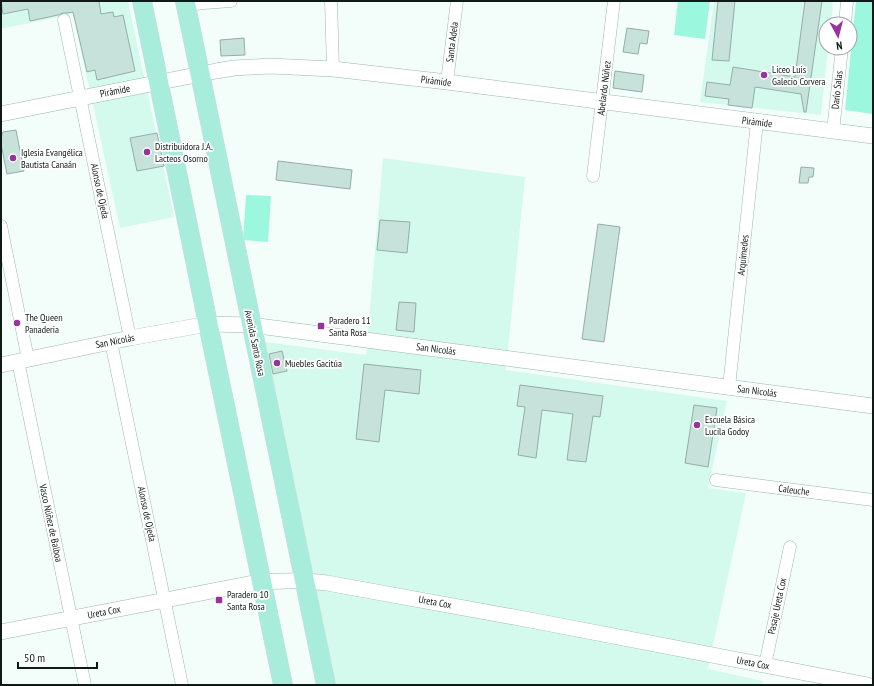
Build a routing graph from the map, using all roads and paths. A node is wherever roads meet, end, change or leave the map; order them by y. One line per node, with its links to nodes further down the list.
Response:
1 (142, 1): 13 (main road)
2 (231, 1): 7 (street)
3 (331, 1): 11 (street)
4 (457, 1): 14 (street, Santa Adela)
5 (614, 1): 16 (street, Abelardo Núñez)
6 (847, 1): 8 (street)
7 (185, 3): 12 (main road, Avenida Santa Rosa)
8 (846, 16)
9 (64, 20): 15 (street, Alonso de Ojeda)
10 (841, 56): 19 (street, Darío Salas)
11 (333, 69): 12 (street, Pirámide); 14 (street, Pirámide)
12 (200, 74): 13 (street, Pirámide); 24 (main road, Avenida Santa Rosa)
13 (158, 82): 15 (street, Pirámide); 23 (main road)
14 (447, 82): 16 (street, Pirámide)
15 (81, 98): 17 (street, Pirámide); 25 (street, Alonso de Ojeda)
16 (602, 102): 18 (street, Pirámide); 21 (street, Abelardo Núñez)
17 (1, 114)
18 (757, 122): 19 (street, Pirámide); 29 (street, Arquímedes)
19 (833, 131): 20 (street, Pirámide)
20 (873, 136)
21 (593, 176)
22 (1, 226): 27 (street, Vasco Núñez de Balboa)
23 (208, 324): 24 (street, San Nicolás); 25 (street, San Nicolás); 35 (main road)
24 (251, 325): 29 (street, San Nicolás); 34 (main road, Avenida Santa Rosa)
25 (130, 338): 26 (street, San Nicolás)
26 (110, 342): 27 (street, San Nicolás); 36 (street, Alonso de Ojeda)
27 (23, 360): 28 (street, San Nicolás); 37 (street, Vasco Núñez de Balboa)
28 (1, 365)
29 (729, 387): 30 (street, San Nicolás)
30 (873, 406)
31 (716, 480): 32 (street, Caleuche)
32 (873, 500)
33 (790, 546): 39 (street, Pasaje Ureta Cox)
34 (304, 580): 35 (street, Ureta Cox); 39 (street, Ureta Cox); 43 (main road, Avenida Santa Rosa)
35 (261, 582): 36 (street, Ureta Cox); 42 (main road)
36 (164, 600): 37 (street, Ureta Cox); 41 (street, Alonso de Ojeda)
37 (71, 618): 38 (street, Ureta Cox); 40 (street, Vasco Núñez de Balboa)
38 (1, 632)
39 (765, 665): 44 (street, Ureta Cox)
40 (84, 685)
41 (182, 685)
42 (283, 685)
43 (326, 685)
44 (868, 685)

